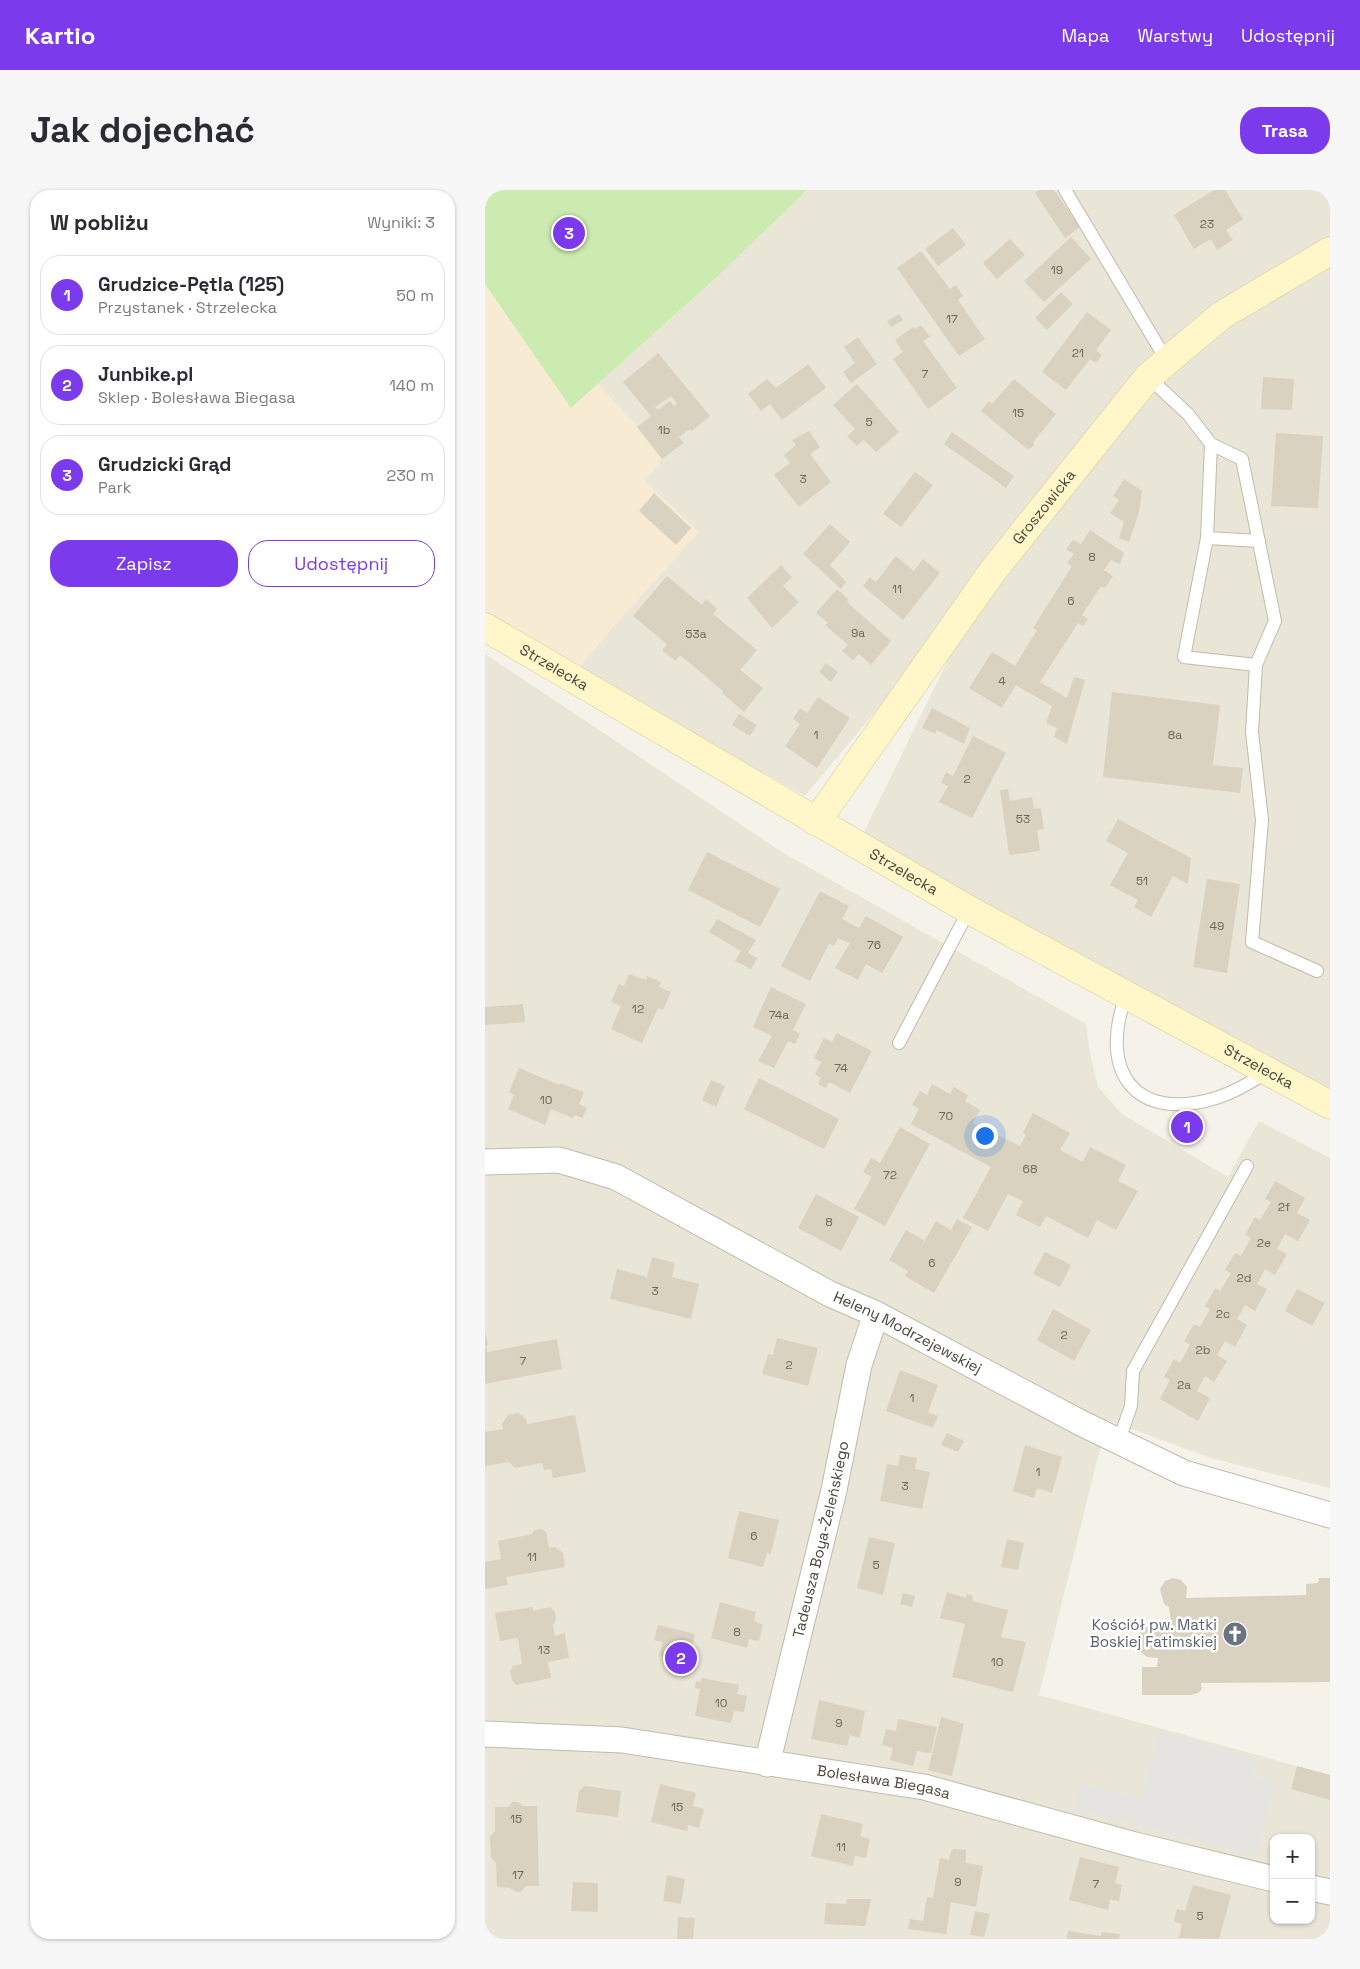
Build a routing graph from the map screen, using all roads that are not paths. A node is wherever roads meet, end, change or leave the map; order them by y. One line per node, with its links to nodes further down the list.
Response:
1 (1065, 190): 3 (lane)
2 (1330, 251): 3 (main road, Groszowicka)
3 (1157, 369): 4 (lane); 9 (main road, Groszowicka)
4 (1211, 444): 5 (lane); 6 (lane)
5 (1207, 538): 6 (lane); 8 (lane)
6 (1259, 541): 8 (lane)
7 (485, 627): 9 (main road, Strzelecka)
8 (1256, 665): 11 (lane)
9 (816, 822): 10 (main road, Strzelecka)
10 (969, 910): 12 (main road, Strzelecka); 13 (lane)
11 (1317, 971)
12 (1126, 996): 14 (main road, Strzelecka); 14 (lane)
13 (899, 1043)
14 (1267, 1072): 15 (main road, Strzelecka)
15 (1330, 1105)
16 (485, 1162): 18 (street, Heleny Modrzejewskiej)
17 (1247, 1166): 19 (lane)
18 (877, 1314): 19 (street, Heleny Modrzejewskiej); 22 (street, Tadeusza Boya-Żeleńskiego)
19 (1119, 1440): 20 (street, Heleny Modrzejewskiej)
20 (1330, 1515)
21 (485, 1734): 22 (street, Bolesława Biegasa)
22 (767, 1764): 23 (street, Bolesława Biegasa)
23 (1270, 1878)
24 (1315, 1889): 25 (street)
25 (1330, 1892)

